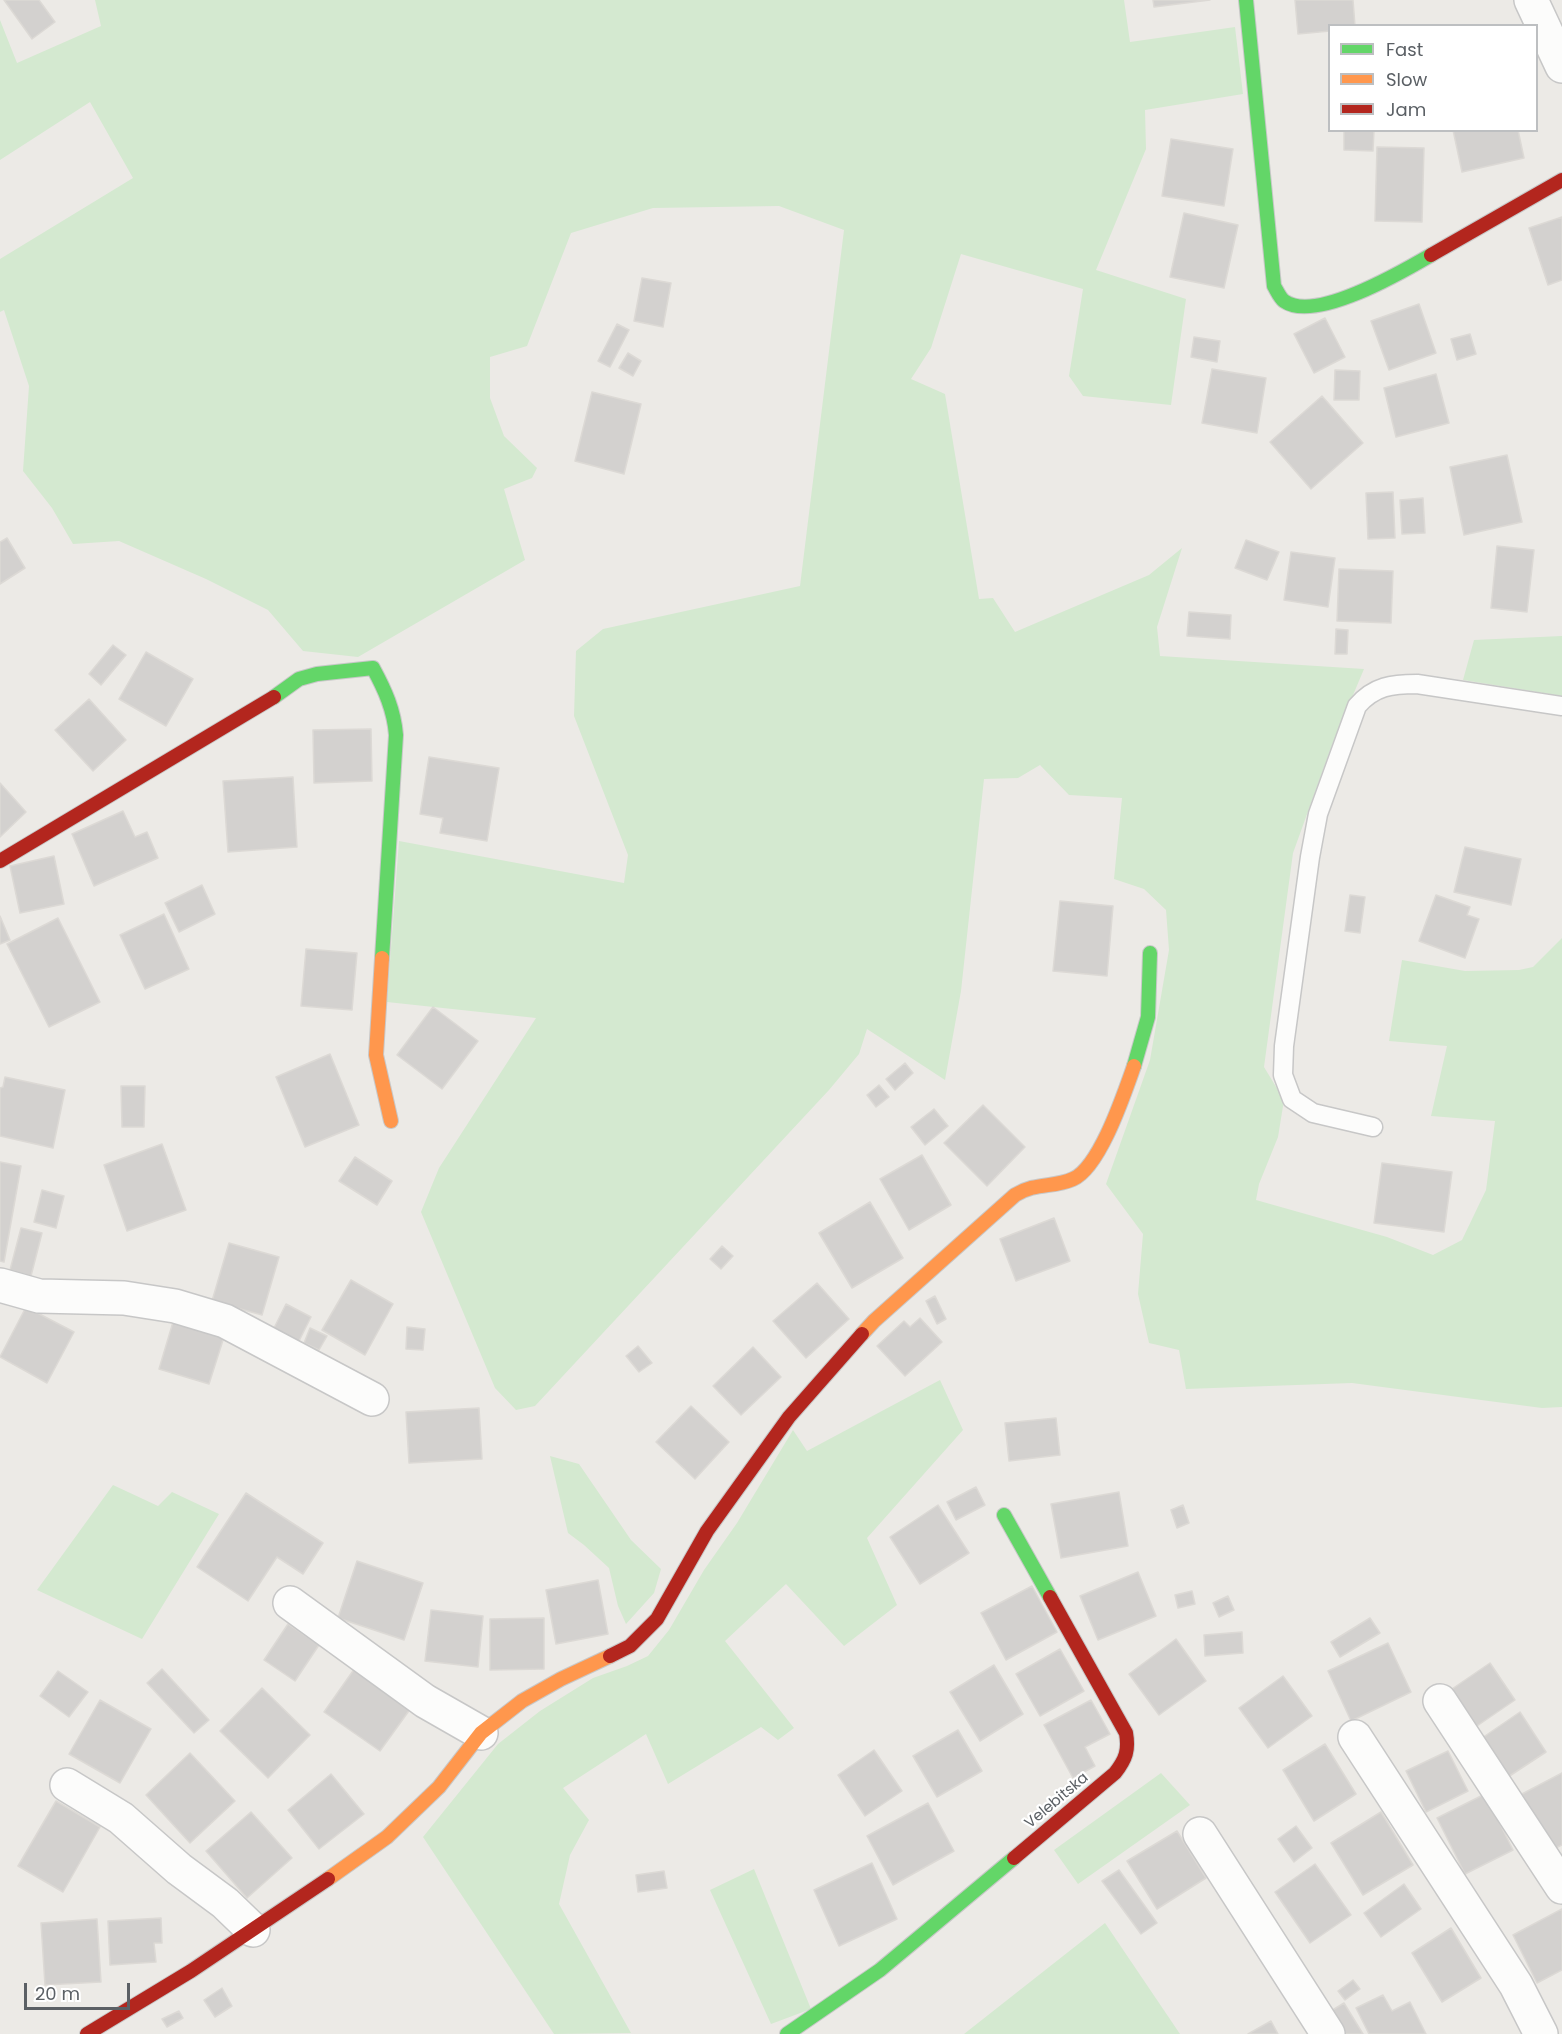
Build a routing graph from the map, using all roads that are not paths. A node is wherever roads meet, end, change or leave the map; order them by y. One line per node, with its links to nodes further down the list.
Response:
1 (1246, 0): 4 (street)
2 (1532, 0): 3 (street)
3 (1562, 66)
4 (1562, 180)
5 (1562, 706): 9 (lane)
6 (0, 861): 8 (street)
7 (1150, 953): 15 (street)
8 (391, 1121)
9 (1373, 1127)
10 (0, 1285): 11 (street)
11 (372, 1399)
12 (1004, 1515): 22 (street, Velebitska)
13 (290, 1603): 15 (street)
14 (1440, 1701): 19 (street)
15 (482, 1733): 20 (street)
16 (1355, 1737): 24 (street)
17 (67, 1785): 20 (street)
18 (1200, 1834): 23 (street)
19 (1562, 1887)
20 (253, 1930): 21 (street)
21 (87, 2034)
22 (787, 2034)
23 (1328, 2034)
24 (1541, 2034)

